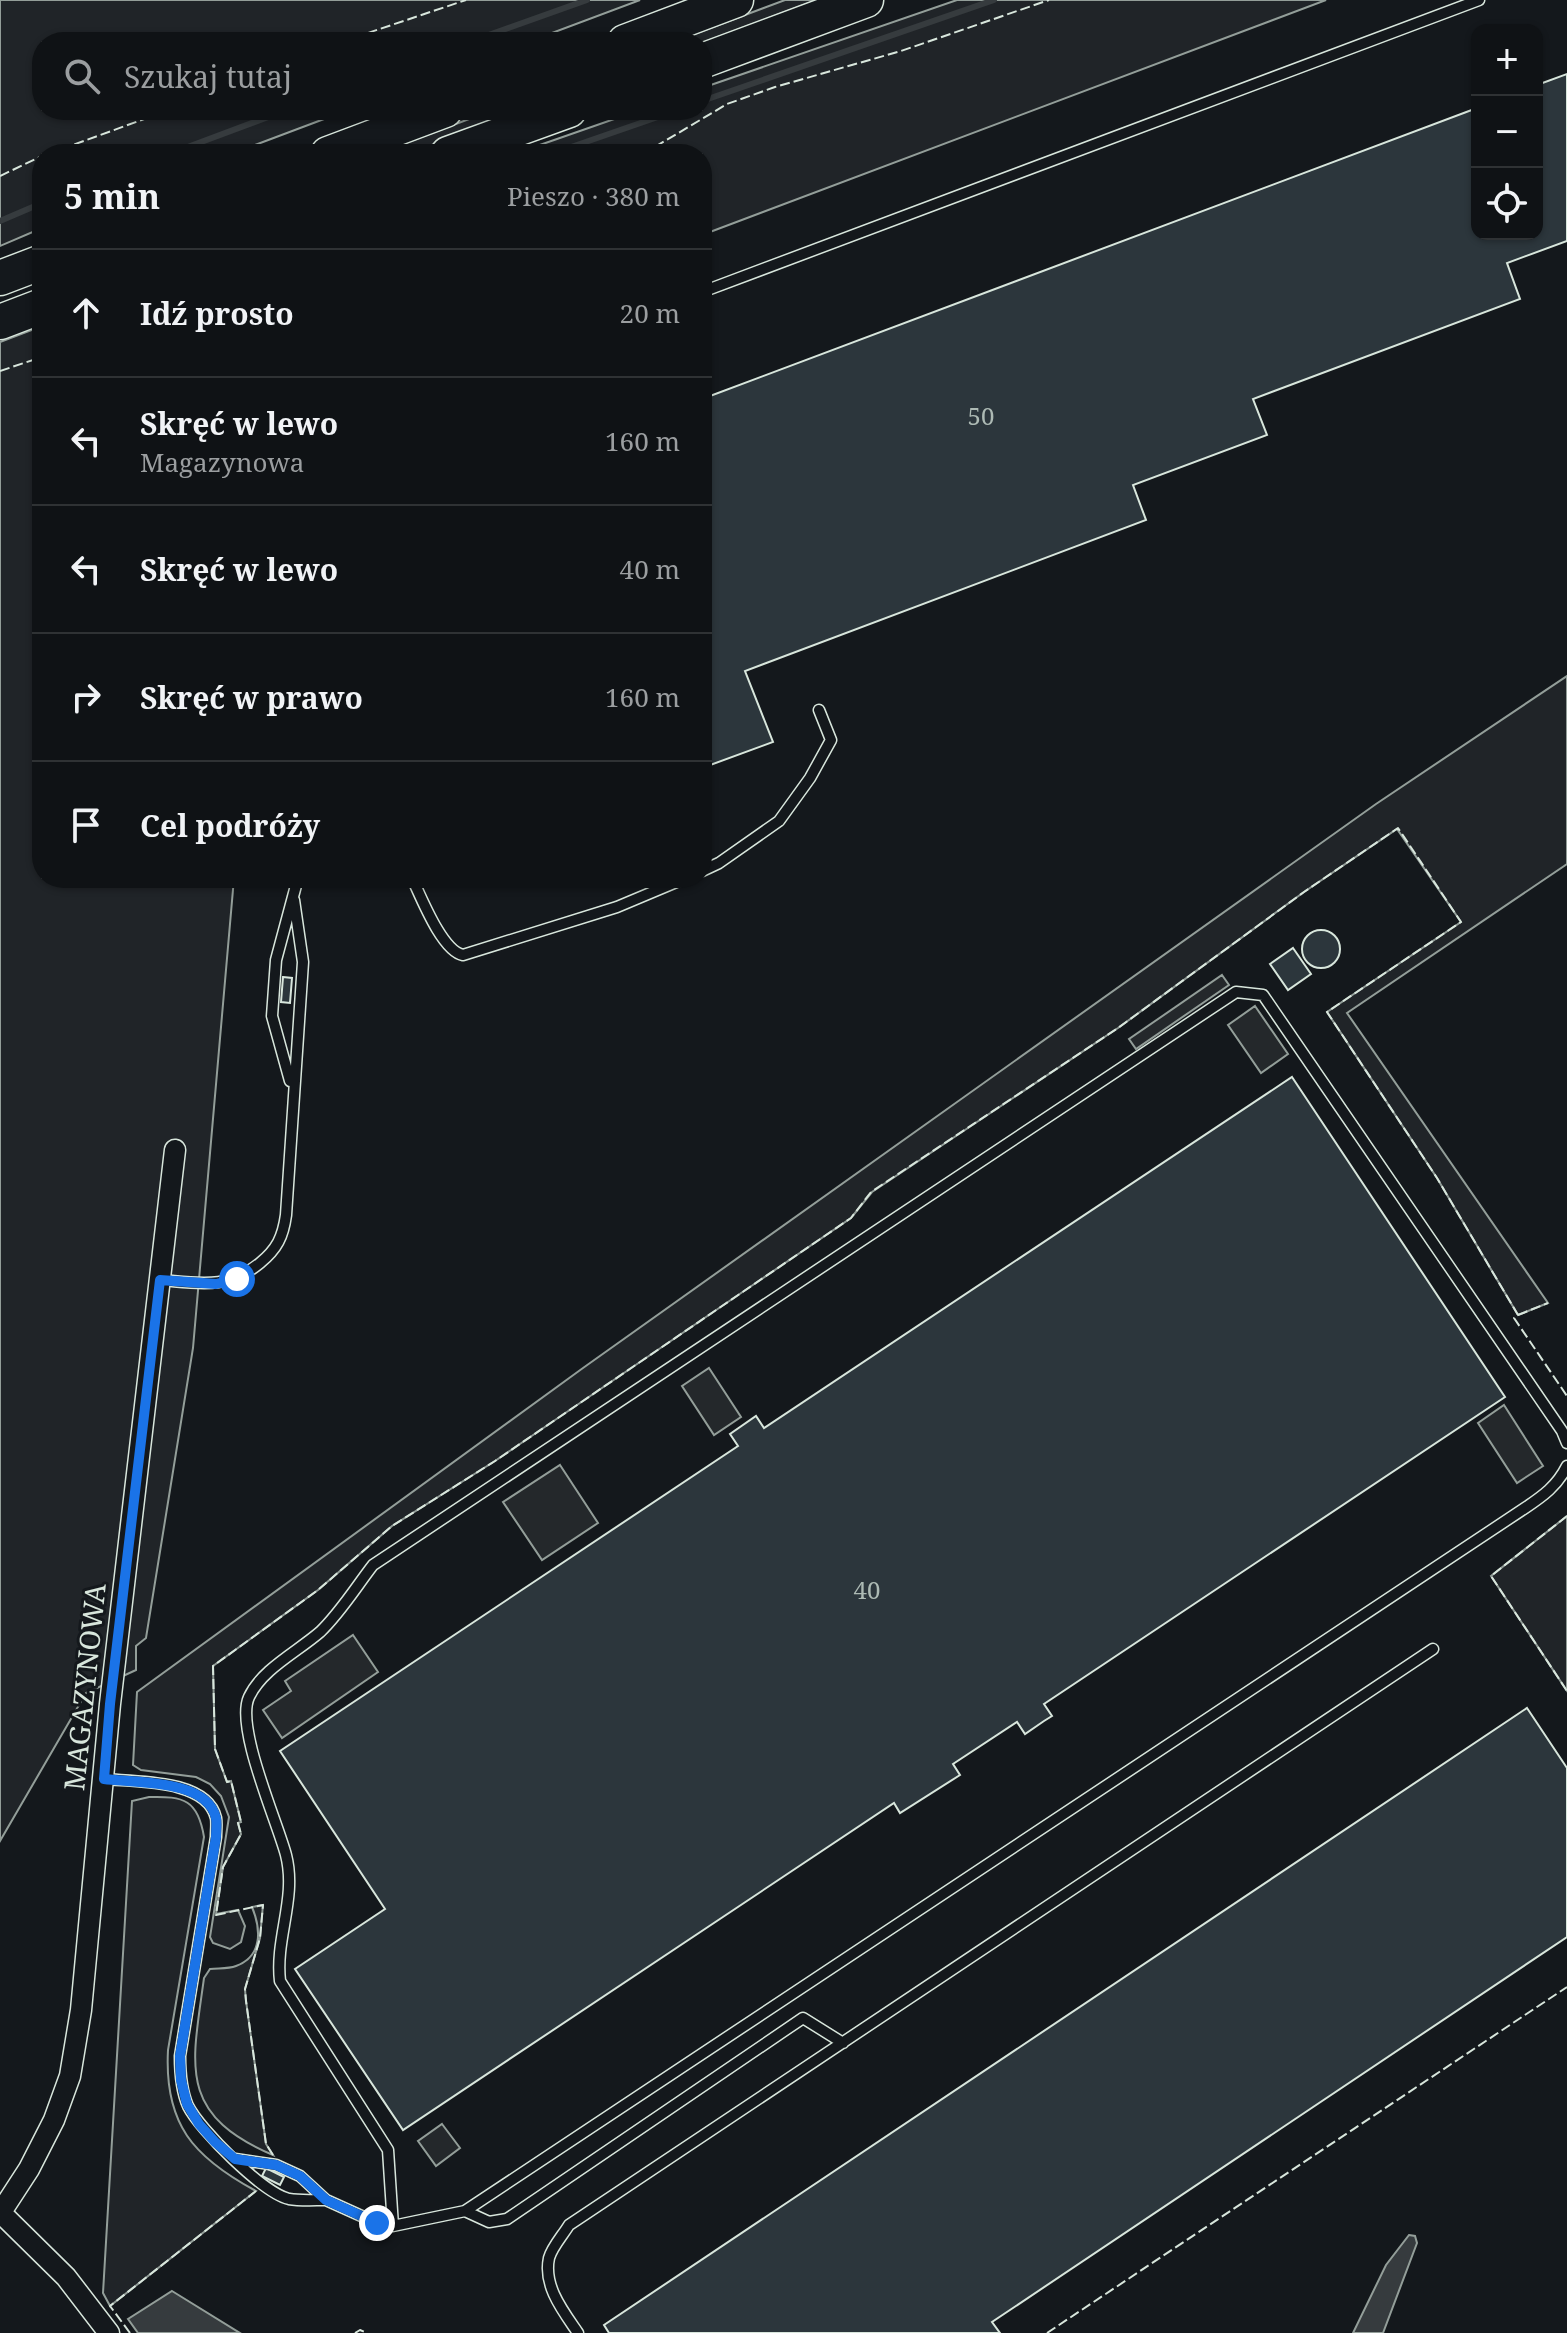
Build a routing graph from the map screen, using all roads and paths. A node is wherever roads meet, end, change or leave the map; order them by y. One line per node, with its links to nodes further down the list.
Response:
1 (736, 0): 4 (highway)
2 (866, 0): 5 (highway)
3 (1479, 0): 12 (lane)
4 (651, 32)
5 (712, 57)
6 (418, 120): 8 (highway)
7 (542, 120): 9 (highway)
8 (355, 144)
9 (476, 144)
10 (32, 266): 11 (highway)
11 (0, 278)
12 (712, 288)
13 (32, 310): 14 (highway)
14 (0, 322)
15 (819, 710): 16 (lane)
16 (712, 866)
17 (296, 888): 20 (lane)
18 (417, 888): 19 (lane)
19 (662, 888)
20 (294, 900): 21 (lane); 21 (lane)
21 (293, 1091): 23 (lane)
22 (175, 1150): 23 (street, MAGAZYNOWA)
23 (160, 1280): 27 (street, MAGAZYNOWA)
24 (1567, 1443): 33 (lane)
25 (1567, 1466): 31 (lane)
26 (1433, 1649): 28 (lane)
27 (104, 1779): 29 (lane); 32 (street, MAGAZYNOWA)
28 (843, 2043): 31 (lane); 35 (lane)
29 (235, 2159): 30 (lane); 30 (lane)
30 (326, 2200): 33 (lane)
31 (465, 2211): 33 (lane)
32 (1, 2212): 34 (street)
33 (393, 2226)
34 (109, 2333)
35 (578, 2333)

